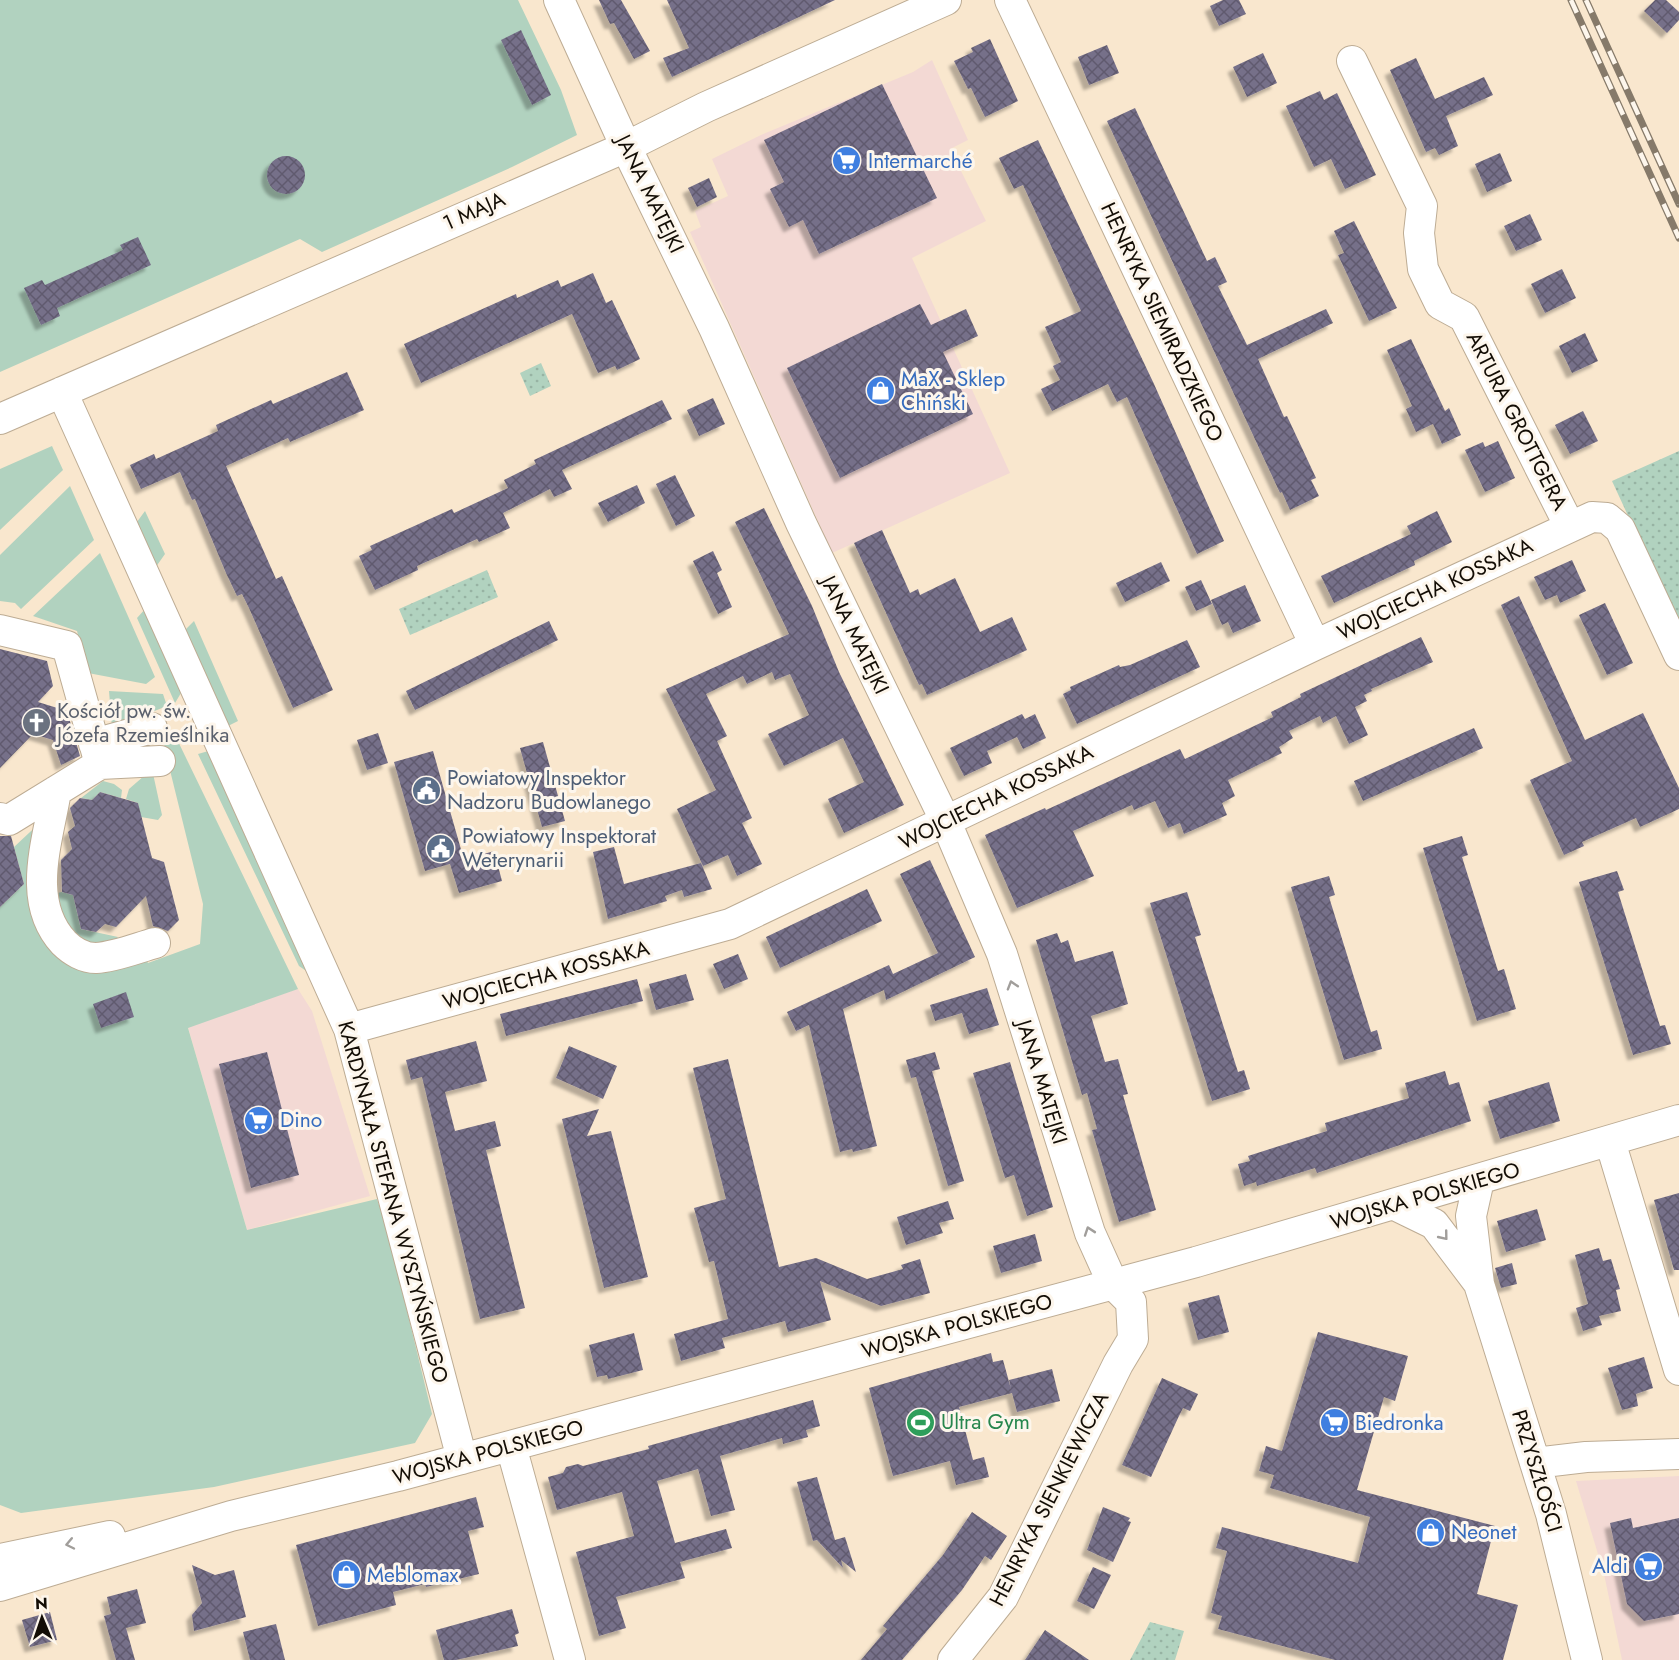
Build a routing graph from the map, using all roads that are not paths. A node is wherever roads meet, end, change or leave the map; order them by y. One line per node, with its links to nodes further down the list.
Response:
1 (559, 0): 5 (street, JANA MATEJKI)
2 (946, 0): 5 (street, 1 MAJA)
3 (1010, 0): 10 (street, HENRYKA SIEMIRADZKIEGO)
4 (1352, 61): 8 (street, ARTURA GROTTGERA)
5 (626, 147): 6 (street, 1 MAJA); 17 (street, JANA MATEJKI)
6 (62, 392): 7 (street, 1 MAJA); 19 (street, KARDYNAŁA STEFANA WYSZYŃSKIEGO)
7 (0, 419)
8 (1570, 527): 10 (street, WOJCIECHA KOSSAKA); 11 (street, WOJCIECHA KOSSAKA)
9 (0, 630): 13 (street)
10 (1315, 645): 17 (street, WOJCIECHA KOSSAKA)
11 (1679, 655)
12 (152, 728): 13 (street)
13 (97, 754): 14 (street); 15 (street)
14 (160, 761)
15 (56, 791): 16 (street); 18 (street)
16 (0, 818)
17 (946, 822): 19 (street, WOJCIECHA KOSSAKA); 24 (street, JANA MATEJKI, one-way to 17)
18 (155, 943)
19 (349, 1029): 29 (street, KARDYNAŁA STEFANA WYSZYŃSKIEGO)
20 (1679, 1120): 21 (street, WOJSKA POLSKIEGO)
21 (1610, 1141): 22 (street, WOJSKA POLSKIEGO); 26 (street)
22 (1479, 1180): 23 (street, WOJSKA POLSKIEGO); 25 (street, PRZYSZŁOŚCI)
23 (1395, 1205): 24 (street, WOJSKA POLSKIEGO); 25 (street, PRZYSZŁOŚCI, one-way to 25)
24 (1113, 1284): 27 (street, WOJSKA POLSKIEGO); 35 (street, HENRYKA SIENKIEWICZA)
25 (1479, 1284): 30 (street, PRZYSZŁOŚCI)
26 (1679, 1370)
27 (511, 1446): 29 (street, WOJSKA POLSKIEGO); 34 (street)
28 (1679, 1454): 30 (street)
29 (462, 1459): 31 (street, WOJSKA POLSKIEGO)
30 (1535, 1463): 36 (street, PRZYSZŁOŚCI)
31 (231, 1516): 32 (street, WOJSKA POLSKIEGO, one-way to 32); 33 (street, WOJSKA POLSKIEGO)
32 (5, 1555)
33 (0, 1586)
34 (570, 1660)
35 (953, 1660)
36 (1587, 1660)

